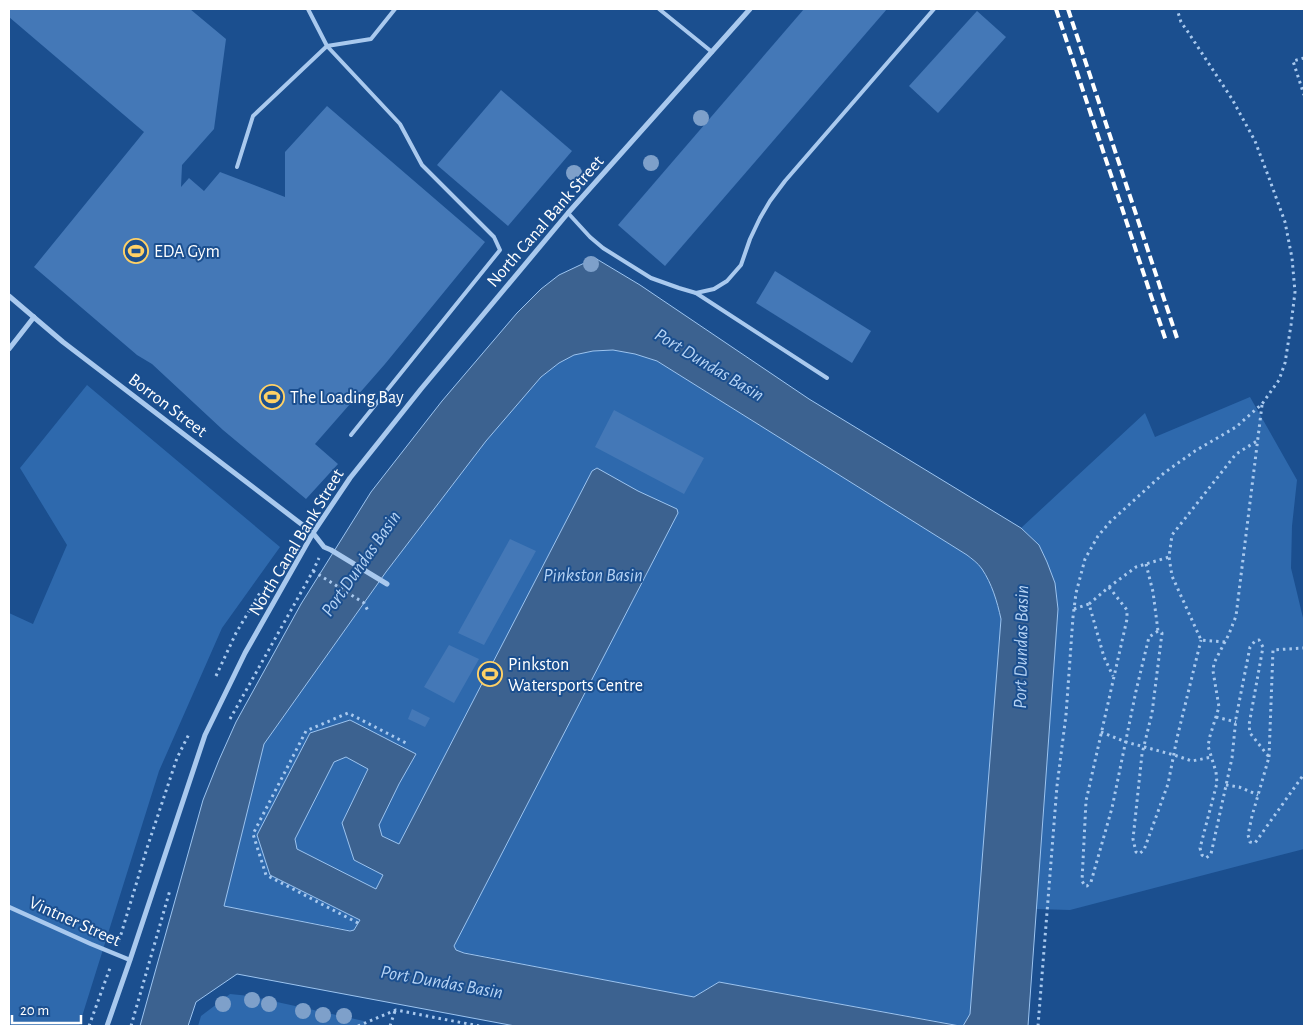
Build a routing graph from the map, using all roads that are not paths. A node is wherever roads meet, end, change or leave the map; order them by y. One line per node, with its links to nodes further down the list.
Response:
1 (308, 9): 6 (lane)
2 (395, 9): 6 (lane)
3 (659, 9): 7 (lane)
4 (750, 9): 7 (street, North Canal Bank Street)
5 (934, 9): 10 (lane)
6 (327, 46): 8 (lane); 15 (lane)
7 (712, 52): 9 (street, North Canal Bank Street)
8 (237, 167)
9 (568, 213): 10 (lane); 16 (street, North Canal Bank Street)
10 (696, 293): 14 (lane)
11 (9, 296): 12 (street, Borron Street)
12 (34, 317): 13 (street); 16 (street, Borron Street)
13 (9, 349)
14 (828, 378)
15 (351, 435)
16 (313, 533): 17 (street, Borron Street); 19 (street, North Canal Bank Street)
17 (388, 584)
18 (9, 907): 19 (street, Vintner Street)
19 (130, 960): 20 (street, North Canal Bank Street)
20 (107, 1026)

